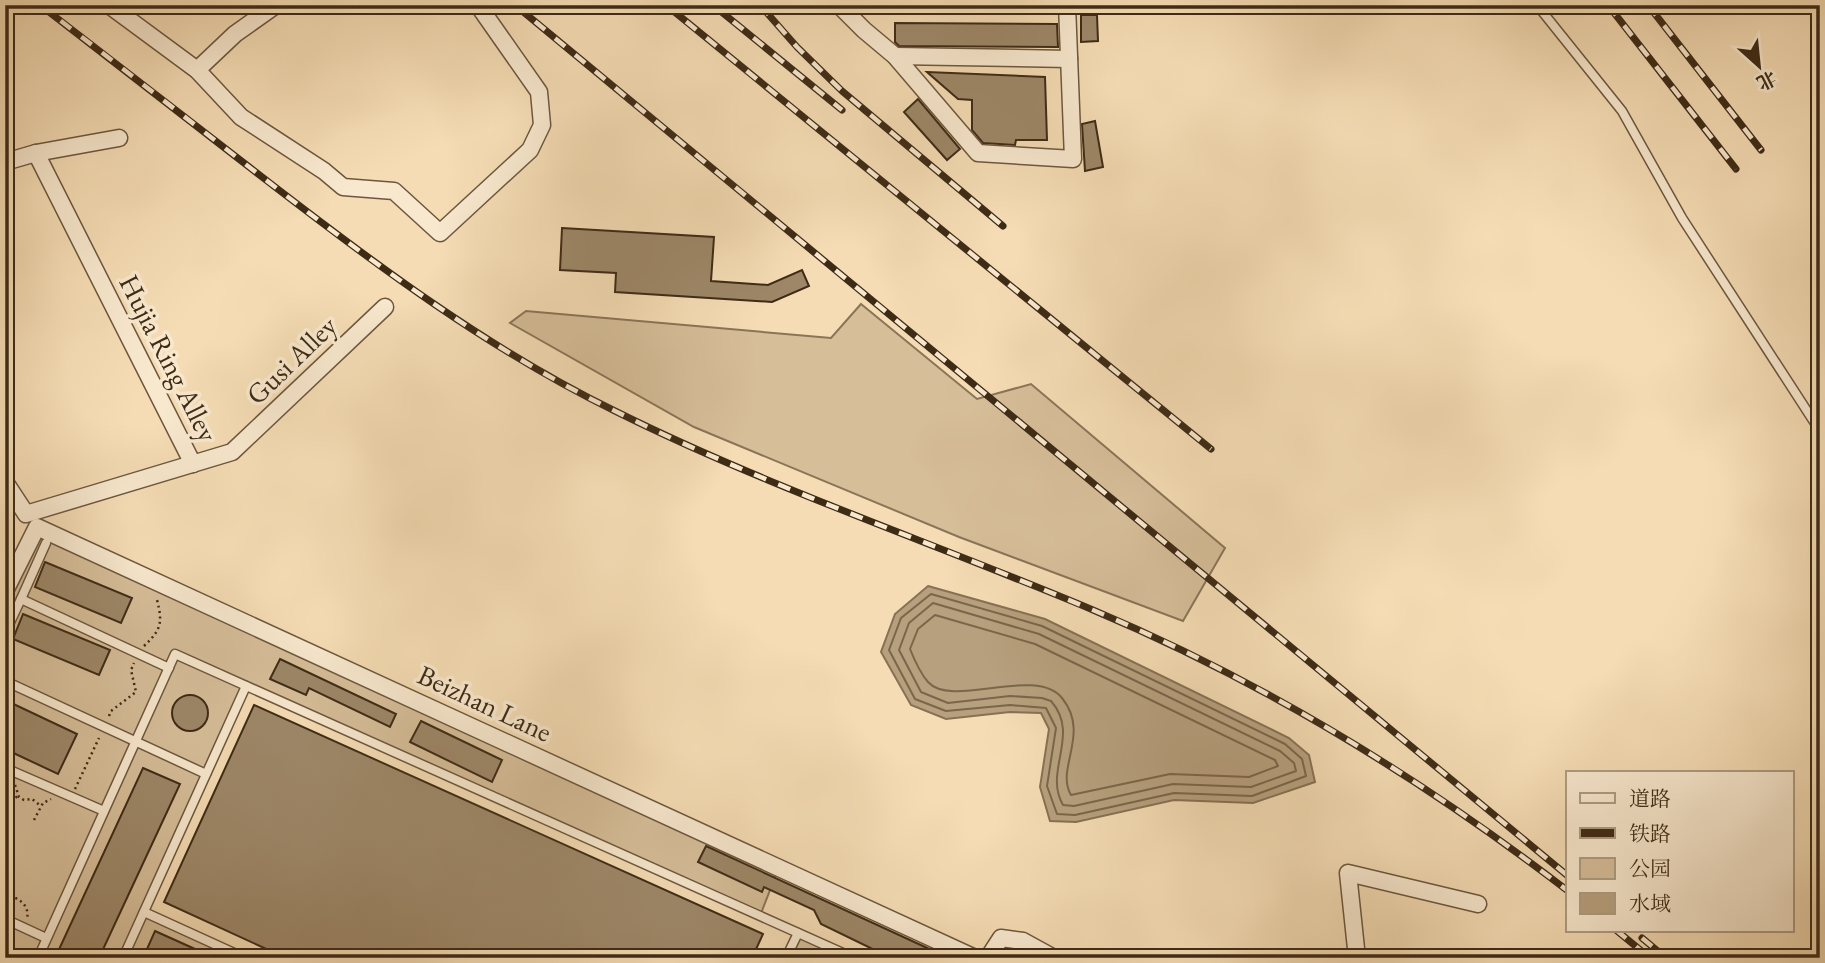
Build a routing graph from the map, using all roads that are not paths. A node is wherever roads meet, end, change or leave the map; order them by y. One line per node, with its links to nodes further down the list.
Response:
1 (109, 5): 11 (street)
2 (276, 5): 11 (street)
3 (478, 5): 11 (street)
4 (839, 5): 9 (street)
5 (1056, 5): 6 (street)
6 (1067, 5): 7 (street); 10 (street)
7 (1075, 5)
8 (1537, 5): 16 (lane)
9 (895, 57): 10 (street); 10 (street)
10 (1069, 59)
11 (197, 70)
12 (119, 138): 13 (street)
13 (36, 153): 14 (street); 17 (street, Hujia Ring Alley)
14 (5, 162)
15 (385, 307): 17 (street, Gusi Alley)
16 (1820, 431)
17 (193, 464): 18 (street, Hujia Ring Alley)
18 (5, 482)
19 (46, 543): 21 (lane)
20 (5, 591): 40 (street, Beizhan Lane)
21 (21, 599): 22 (lane); 23 (lane)
22 (5, 633)
23 (169, 668): 25 (lane); 26 (lane)
24 (5, 681): 26 (lane)
25 (246, 686): 28 (lane); 33 (lane)
26 (135, 742): 28 (lane); 29 (lane)
27 (5, 768): 29 (lane)
28 (206, 774): 31 (lane)
29 (104, 811): 34 (lane)
30 (1478, 904): 43 (street)
31 (144, 912): 36 (lane); 37 (lane)
32 (5, 919): 34 (lane)
33 (798, 933): 38 (lane); 39 (lane)
34 (46, 938): 35 (lane)
35 (38, 958)
36 (123, 958)
37 (245, 958)
38 (786, 958)
39 (855, 958)
40 (975, 958)
41 (988, 958): 42 (street)
42 (1054, 958)
43 (1357, 958)

